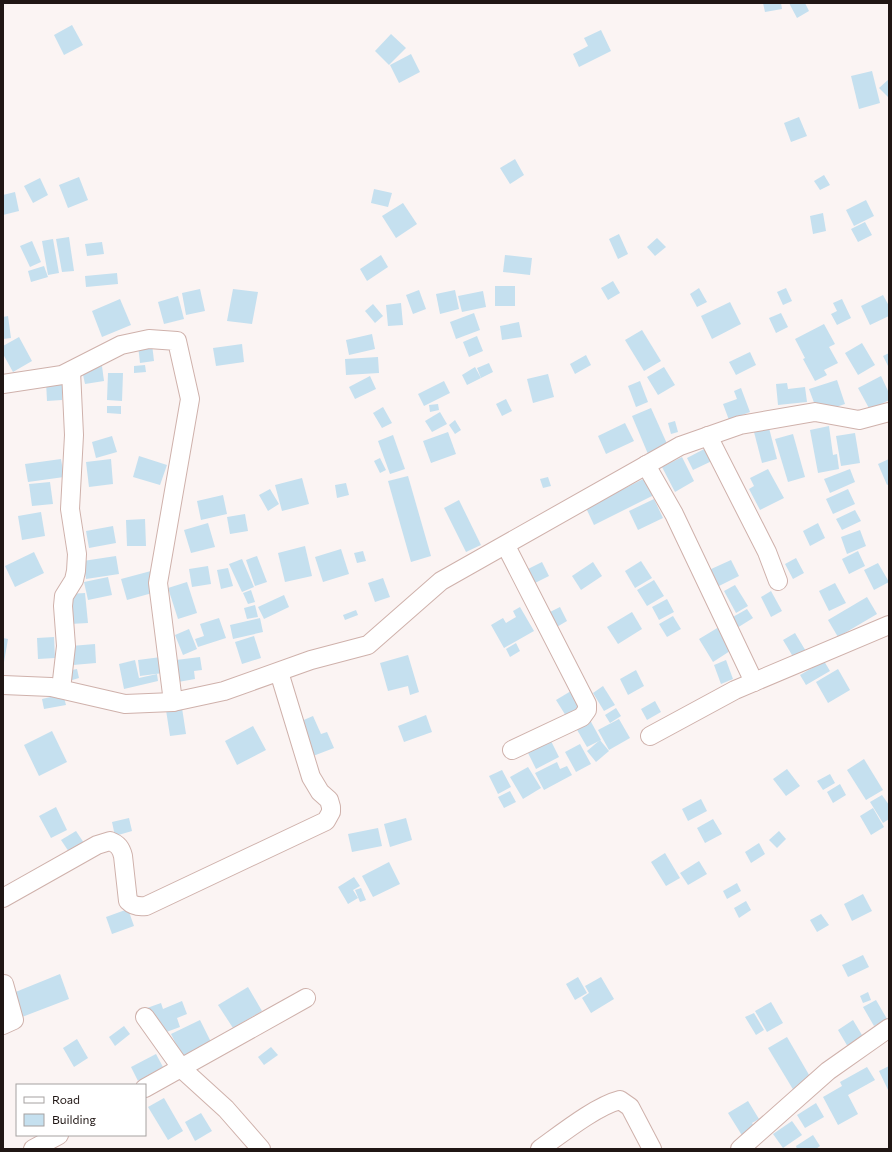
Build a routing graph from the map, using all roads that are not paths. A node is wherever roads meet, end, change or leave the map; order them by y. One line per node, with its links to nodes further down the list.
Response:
1 (71, 371): 2 (street); 12 (street); 13 (street)
2 (3, 384)
3 (889, 412): 4 (street)
4 (708, 436): 5 (street); 7 (street)
5 (646, 465): 6 (street); 10 (street)
6 (506, 546): 9 (street); 15 (street)
7 (778, 581)
8 (889, 625): 10 (street)
9 (279, 672): 13 (street); 16 (street)
10 (754, 682): 14 (street)
11 (3, 685): 12 (street)
12 (61, 689): 13 (street)
13 (173, 702)
14 (650, 736)
15 (512, 750)
16 (3, 898)
17 (3, 984): 20 (street)
18 (306, 998): 22 (street)
19 (145, 1017): 22 (street)
20 (3, 1025)
21 (889, 1028): 29 (street)
22 (182, 1069): 23 (street); 26 (street)
23 (146, 1087)
24 (57, 1136): 25 (street)
25 (33, 1149)
26 (261, 1149)
27 (540, 1149): 28 (street)
28 (652, 1149)
29 (740, 1149)

